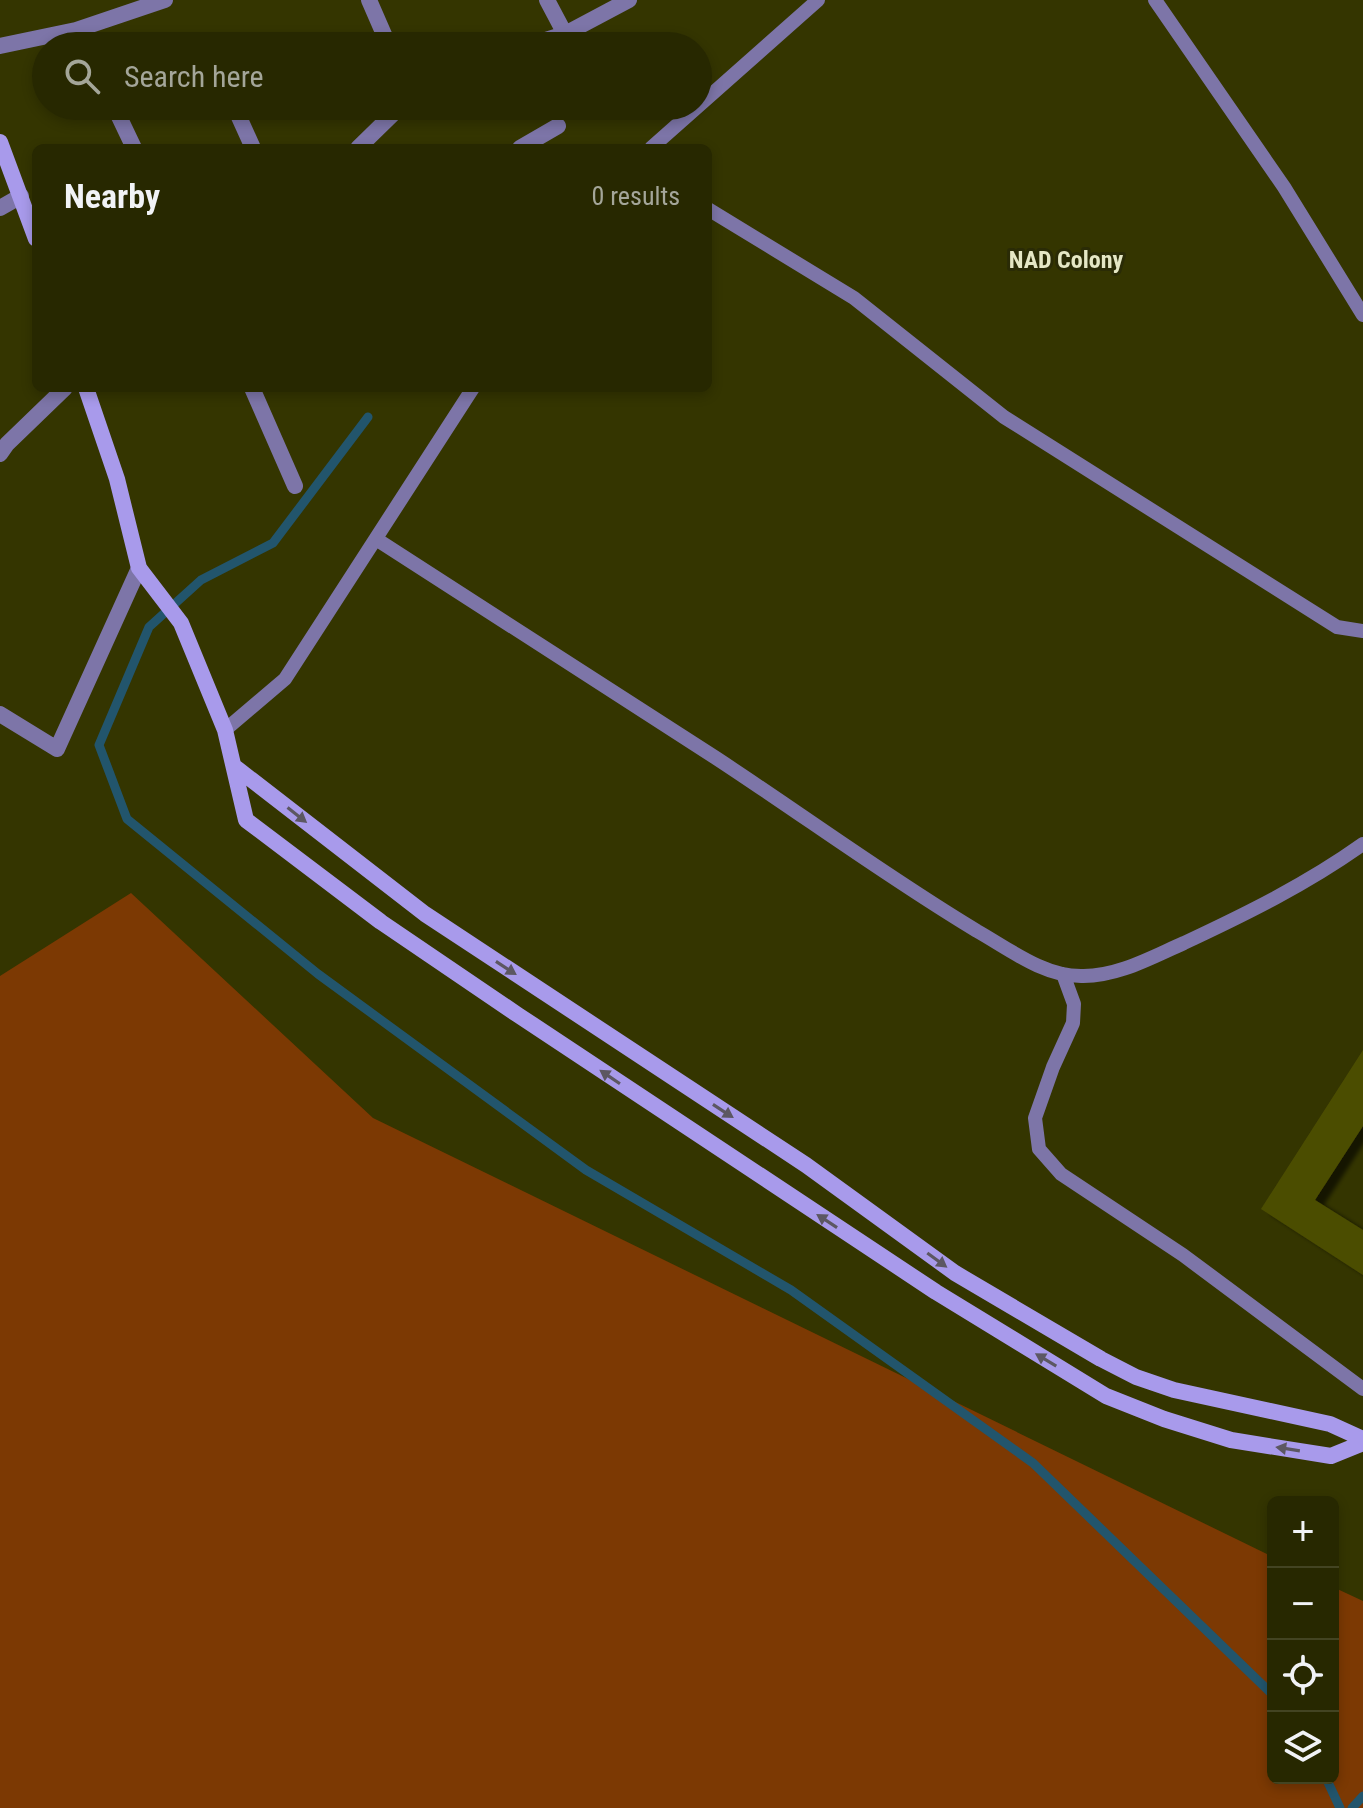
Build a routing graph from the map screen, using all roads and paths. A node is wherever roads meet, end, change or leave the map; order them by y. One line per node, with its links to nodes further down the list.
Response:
1 (165, 0): 7 (street)
2 (369, 0): 9 (street)
3 (547, 0): 10 (street)
4 (629, 0): 11 (street)
5 (818, 0): 14 (lane)
6 (1155, 0): 30 (lane)
7 (76, 30): 8 (street)
8 (66, 32)
9 (383, 32)
10 (564, 32)
11 (569, 32)
12 (32, 39): 13 (street)
13 (0, 46)
14 (712, 94)
15 (121, 120): 21 (street)
16 (240, 120): 22 (street)
17 (387, 120): 23 (street)
18 (683, 120): 25 (lane)
19 (558, 126): 24 (street)
20 (0, 142): 26 (street)
21 (132, 144)
22 (251, 144)
23 (362, 144)
24 (527, 144)
25 (656, 144)
26 (21, 196): 27 (street); 29 (street)
27 (0, 208)
28 (712, 211): 39 (lane)
29 (32, 228)
30 (1363, 315)
31 (61, 392): 35 (street)
32 (87, 392): 38 (street)
33 (254, 392): 36 (street)
34 (470, 392): 37 (lane)
35 (0, 454)
36 (295, 486)
37 (376, 539): 41 (lane); 44 (lane)
38 (139, 568): 40 (street); 41 (street)
39 (1363, 631)
40 (0, 714)
41 (225, 730): 42 (street)
42 (235, 767): 46 (street, one-way to 46); 46 (street, one-way to 42)
43 (1363, 844): 44 (lane)
44 (1063, 974): 45 (lane)
45 (1363, 1389)
46 (1363, 1441)

